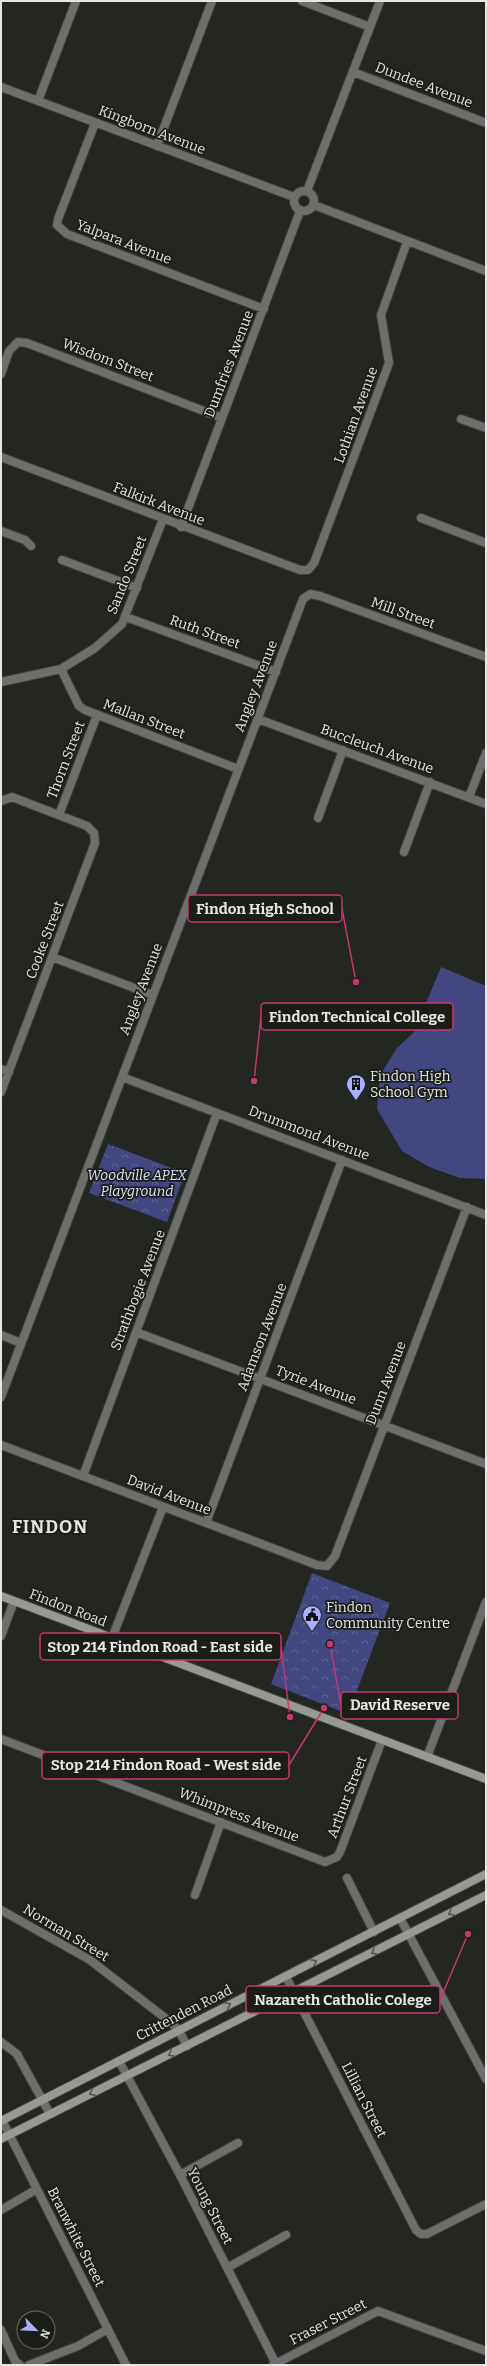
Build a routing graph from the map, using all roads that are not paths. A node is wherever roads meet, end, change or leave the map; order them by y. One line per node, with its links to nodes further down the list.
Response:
1 (76, 1): 8 (street)
2 (212, 1): 11 (street)
3 (302, 1): 5 (street)
4 (380, 1): 5 (street)
5 (370, 27): 6 (street)
6 (353, 72): 9 (street, Dundee Avenue); 12 (street)
7 (1, 87): 8 (street, Kingborn Avenue)
8 (38, 100): 10 (street, Kingborn Avenue)
9 (486, 122)
10 (95, 123): 11 (street, Kingborn Avenue); 18 (street, Yalpara Avenue)
11 (157, 146): 13 (street, Kingborn Avenue)
12 (307, 191): 13 (street); 14 (street)
13 (294, 197): 15 (street)
14 (314, 205): 15 (street); 16 (street)
15 (300, 211): 18 (street, Dumfries Avenue)
16 (407, 242): 17 (street); 31 (street, Lothian Avenue)
17 (486, 271)
18 (264, 309): 20 (street, Dumfries Avenue)
19 (1, 374): 20 (street, Wisdom Street)
20 (222, 418): 26 (street, Dumfries Avenue)
21 (461, 419): 22 (street)
22 (486, 428)
23 (1, 457): 25 (street, Falkirk Avenue)
24 (421, 518): 28 (street)
25 (163, 520): 26 (street, Falkirk Avenue); 32 (street, Sando Street)
26 (181, 527): 31 (street, Falkirk Avenue)
27 (1, 531): 29 (street)
28 (486, 543)
29 (31, 546)
30 (62, 560): 32 (street)
31 (308, 570)
32 (137, 588): 34 (street, Sando Street)
33 (310, 594): 35 (street, Mill Street); 37 (street, Angley Avenue)
34 (126, 617): 36 (street, Sando Street); 37 (street, Ruth Street)
35 (486, 657)
36 (62, 669): 38 (street, Sando Street); 39 (street, Mallan Street)
37 (276, 672): 40 (street, Angley Avenue)
38 (1, 682)
39 (97, 715): 43 (street, Mallan Street); 48 (street, Thorn Street)
40 (258, 719): 41 (street, Buccleuch Avenue); 43 (street, Angley Avenue)
41 (343, 750): 44 (street, Buccleuch Avenue); 49 (street)
42 (486, 753): 45 (street)
43 (238, 769): 52 (street, Angley Avenue)
44 (430, 782): 45 (street, Buccleuch Avenue); 50 (street)
45 (469, 797): 47 (street, Buccleuch Avenue)
46 (1, 801): 48 (street, Cooke Street)
47 (486, 804)
48 (59, 815): 51 (street, Cooke Street)
49 (318, 818)
50 (404, 852)
51 (52, 957): 52 (street); 53 (street, Cooke Street)
52 (153, 995): 54 (street, Angley Avenue)
53 (5, 1070): 55 (street, Cooke Street)
54 (122, 1077): 56 (street, Drummond Avenue); 62 (street, Angley Avenue)
55 (1, 1092)
56 (217, 1113): 57 (street, Drummond Avenue); 60 (street, Strathbogie Avenue)
57 (342, 1160): 58 (street, Drummond Avenue); 63 (street, Adamson Avenue)
58 (467, 1207): 59 (street, Drummond Avenue); 65 (street, Dunn Avenue)
59 (486, 1215)
60 (136, 1332): 63 (street, Tyrie Avenue); 68 (street, Strathbogie Avenue)
61 (1, 1335): 62 (street)
62 (21, 1343): 64 (street, Angley Avenue)
63 (260, 1378): 65 (street, Tyrie Avenue); 70 (street, Adamson Avenue)
64 (1, 1396)
65 (384, 1425): 67 (street, Tyrie Avenue); 71 (street, Dunn Avenue)
66 (1, 1445): 68 (street, David Avenue)
67 (486, 1464)
68 (83, 1476): 69 (street, David Avenue)
69 (163, 1507): 70 (street, David Avenue); 76 (street)
70 (206, 1523): 71 (street, David Avenue)
71 (327, 1566)
72 (1, 1596): 73 (main road, Findon Road)
73 (14, 1601): 75 (street); 76 (main road, Findon Road)
74 (486, 1602): 79 (street)
75 (1, 1636)
76 (112, 1638): 77 (main road, Findon Road)
77 (382, 1740): 79 (main road, Findon Road); 82 (street, Arthur Street)
78 (2, 1741): 81 (street, Whimpress Avenue)
79 (427, 1757): 80 (main road, Findon Road)
80 (486, 1779)
81 (221, 1822): 82 (street, Whimpress Avenue); 85 (street)
82 (333, 1860)
83 (486, 1874): 88 (main road, Crittenden Road)
84 (347, 1878): 89 (street)
85 (195, 1895)
86 (486, 1895): 90 (main road, one-way to 90)
87 (1, 1910): 93 (street, Norman Street)
88 (400, 1918): 89 (main road, Crittenden Road); 90 (street)
89 (374, 1932): 91 (main road, Crittenden Road, one-way to 89)
90 (409, 1935): 92 (main road, one-way to 92); 98 (street)
91 (286, 1976): 92 (street, Lillian Street); 93 (main road, Crittenden Road, one-way to 91)
92 (294, 1993): 95 (main road); 107 (street, Lillian Street)
93 (178, 2029): 95 (street, Norman Street); 96 (main road, Crittenden Road)
94 (1, 2042): 99 (street)
95 (186, 2046): 97 (main road, one-way to 97)
96 (119, 2061): 97 (street, Young Street); 99 (main road, Crittenden Road)
97 (127, 2076): 100 (main road, one-way to 100); 105 (street, Young Street)
98 (486, 2079)
99 (42, 2099): 100 (street); 101 (main road, Crittenden Road)
100 (50, 2114): 102 (main road)
101 (1, 2121): 102 (street, Branwhite Street)
102 (9, 2135): 103 (main road); 106 (street, Branwhite Street)
103 (1, 2139)
104 (238, 2143): 105 (street)
105 (180, 2175): 110 (street, Young Street)
106 (37, 2190): 108 (street); 111 (street, Branwhite Street)
107 (486, 2204)
108 (1, 2210)
109 (286, 2235): 110 (street)
110 (227, 2268): 114 (street, Young Street)
111 (108, 2329): 116 (street); 117 (street, Branwhite Street)
112 (1, 2330): 115 (street)
113 (486, 2351): 114 (street, Fraser Street)
114 (274, 2364)
115 (20, 2365)
116 (29, 2365)
117 (126, 2365)

